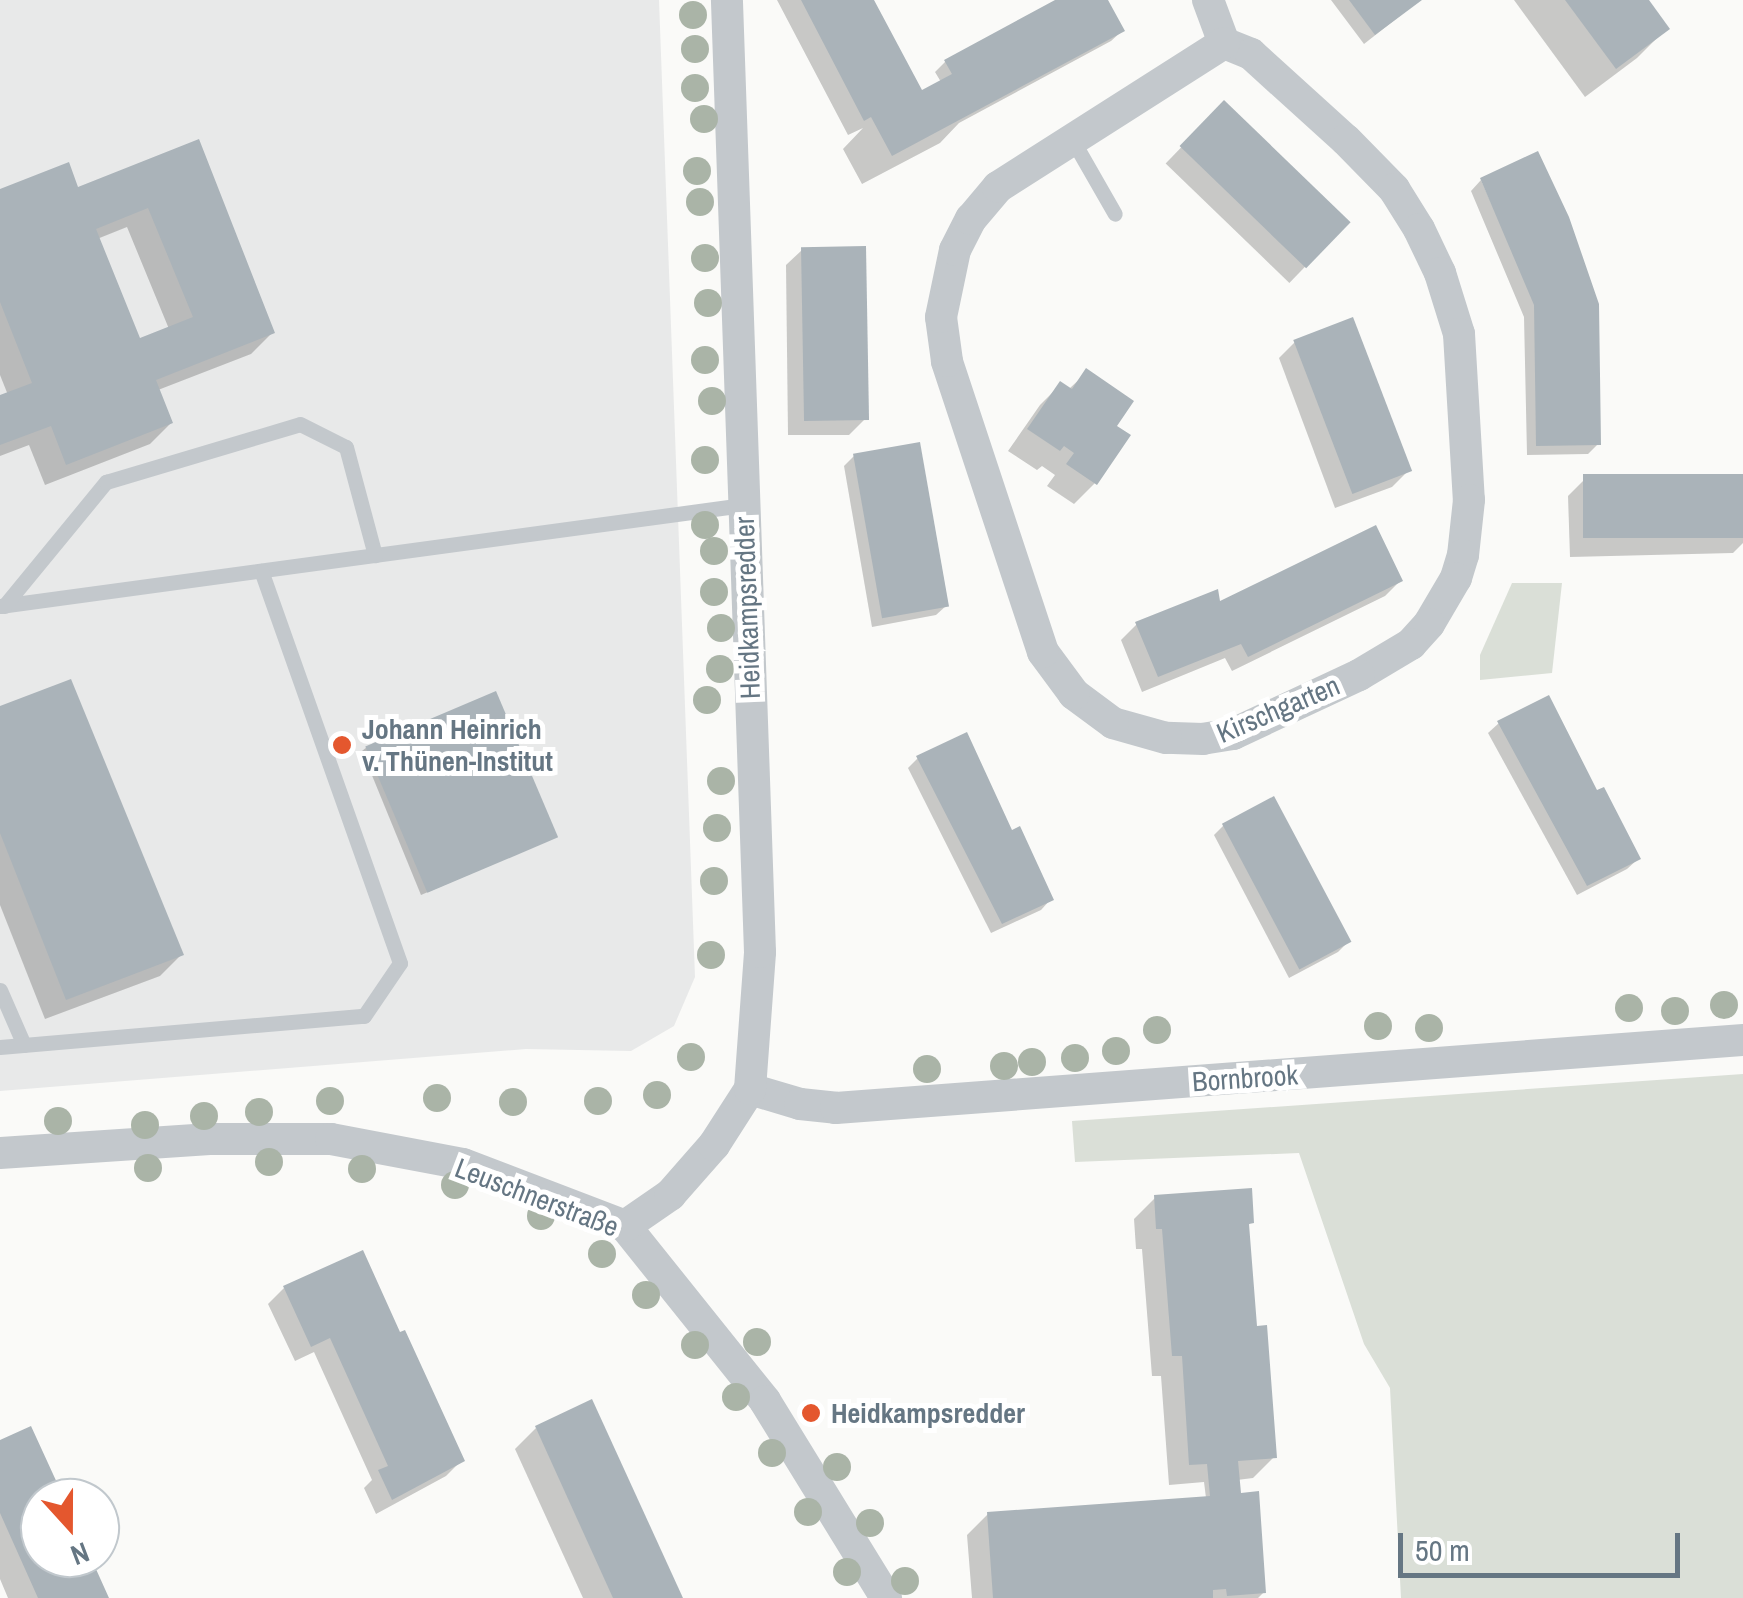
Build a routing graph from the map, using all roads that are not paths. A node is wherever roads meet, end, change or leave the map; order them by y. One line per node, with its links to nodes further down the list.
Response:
1 (727, 0): 6 (street, Heidkampsredder)
2 (1208, 0): 3 (street)
3 (1224, 44): 4 (street, Kirschgarten); 4 (street, Kirschgarten)
4 (1072, 139): 5 (lane)
5 (1115, 214)
6 (744, 506): 7 (lane); 14 (street, Heidkampsredder)
7 (376, 555): 8 (lane); 9 (lane)
8 (261, 571): 9 (lane); 12 (lane)
9 (2, 606)
10 (0, 990): 12 (lane)
11 (1743, 1040): 14 (street, Bornbrook)
12 (24, 1045): 13 (lane)
13 (0, 1047)
14 (750, 1089): 16 (street, Heidkampsredder)
15 (0, 1153): 16 (street, Leuschnerstraße)
16 (625, 1226): 17 (street, Leuschnerstraße)
17 (886, 1598)

